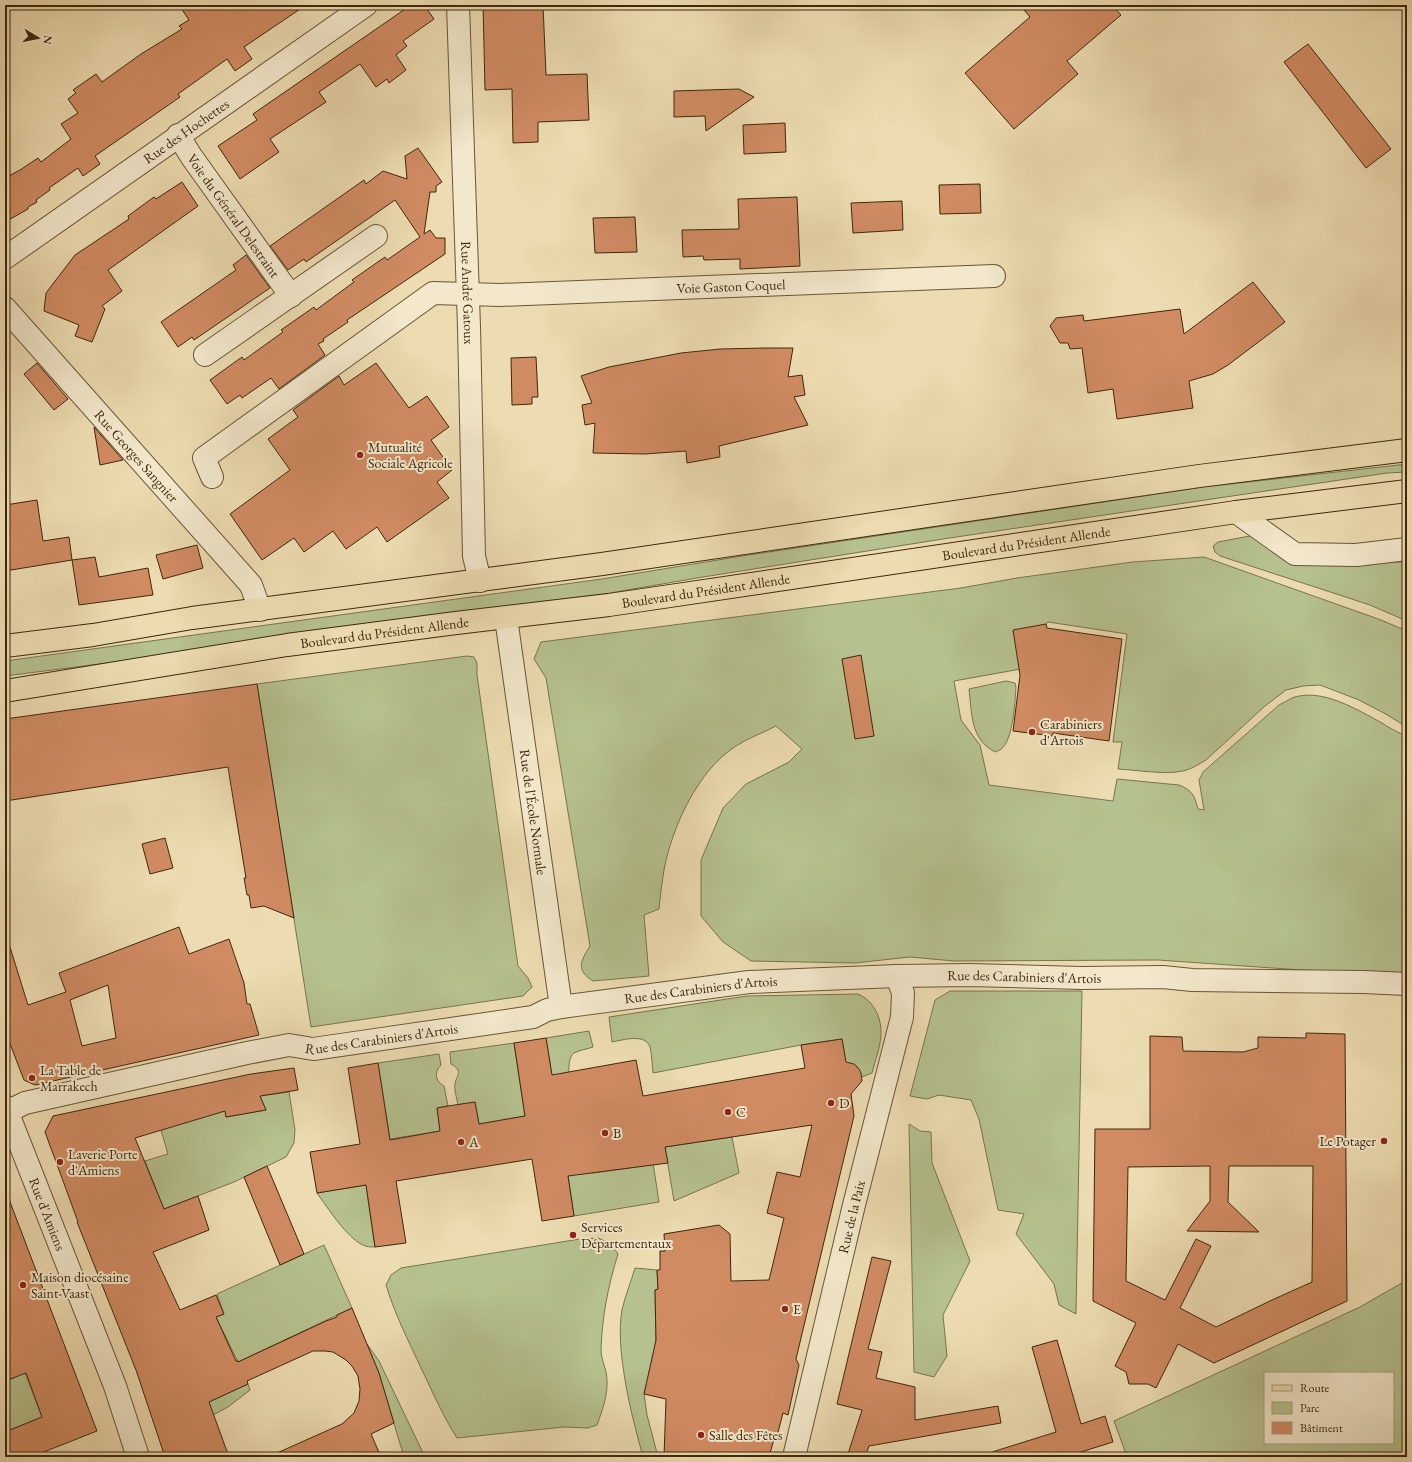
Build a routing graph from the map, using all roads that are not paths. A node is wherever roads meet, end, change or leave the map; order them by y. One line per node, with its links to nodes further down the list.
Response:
1 (366, 5): 3 (street, Rue des Hochettes)
2 (458, 5): 7 (street, Rue André Gatoux)
3 (178, 135): 5 (street, Rue des Hochettes); 8 (street, Voie du Général Delestraint)
4 (376, 236): 8 (street)
5 (5, 258)
6 (994, 276): 7 (street, Voie Gaston Coquel)
7 (468, 294): 12 (street, Voie Gaston Coquel); 16 (street, Rue André Gatoux)
8 (291, 296): 10 (street)
9 (5, 308): 17 (street, Rue Georges Sangnier)
10 (205, 355)
11 (1407, 450): 16 (main road)
12 (212, 476)
13 (1407, 491): 14 (main road, Boulevard du Président Allende)
14 (1236, 512): 15 (street); 18 (main road, Boulevard du Président Allende)
15 (1407, 549)
16 (480, 581): 17 (main road)
17 (260, 610): 19 (main road)
18 (506, 618): 20 (main road, Boulevard du Président Allende); 23 (street, Rue de l'École Normale)
19 (5, 646)
20 (5, 691)
21 (897, 976): 22 (street, Rue des Carabiniers d'Artois); 23 (street, Rue des Carabiniers d'Artois); 26 (street, Rue de la Paix)
22 (1407, 984)
23 (561, 1007): 24 (street, Rue des Carabiniers d'Artois)
24 (6, 1109): 25 (street, Rue d'Amiens)
25 (138, 1457)
26 (794, 1457)

